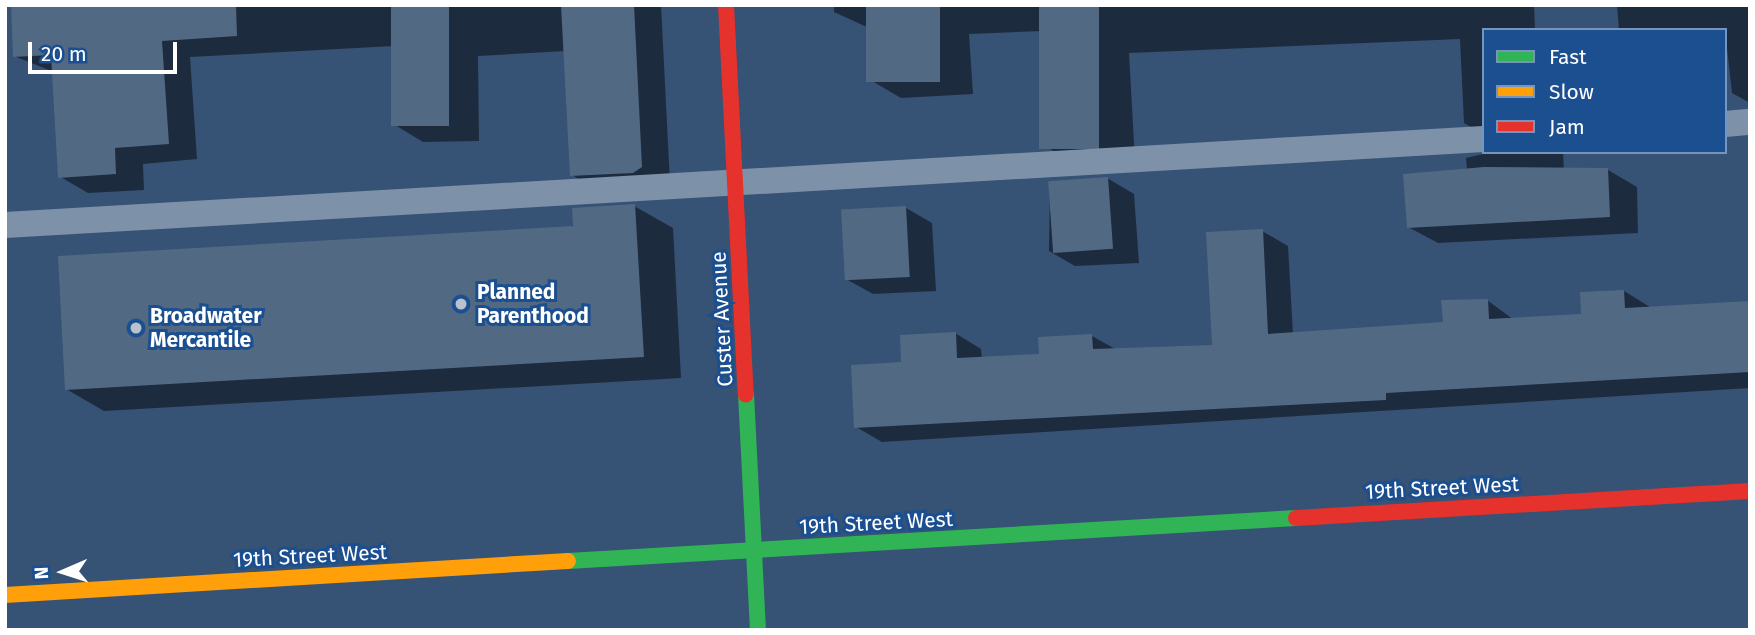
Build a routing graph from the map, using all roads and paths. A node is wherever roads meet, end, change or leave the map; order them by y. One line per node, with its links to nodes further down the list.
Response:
1 (726, 5): 5 (street, Custer Avenue)
2 (1750, 122): 3 (lane)
3 (1727, 124)
4 (1482, 139): 5 (lane)
5 (736, 188): 6 (lane); 8 (street, Custer Avenue)
6 (5, 225)
7 (1750, 491): 8 (street, 19th Street West)
8 (755, 551): 9 (street, 19th Street West); 10 (street, Custer Avenue)
9 (5, 595)
10 (758, 630)

